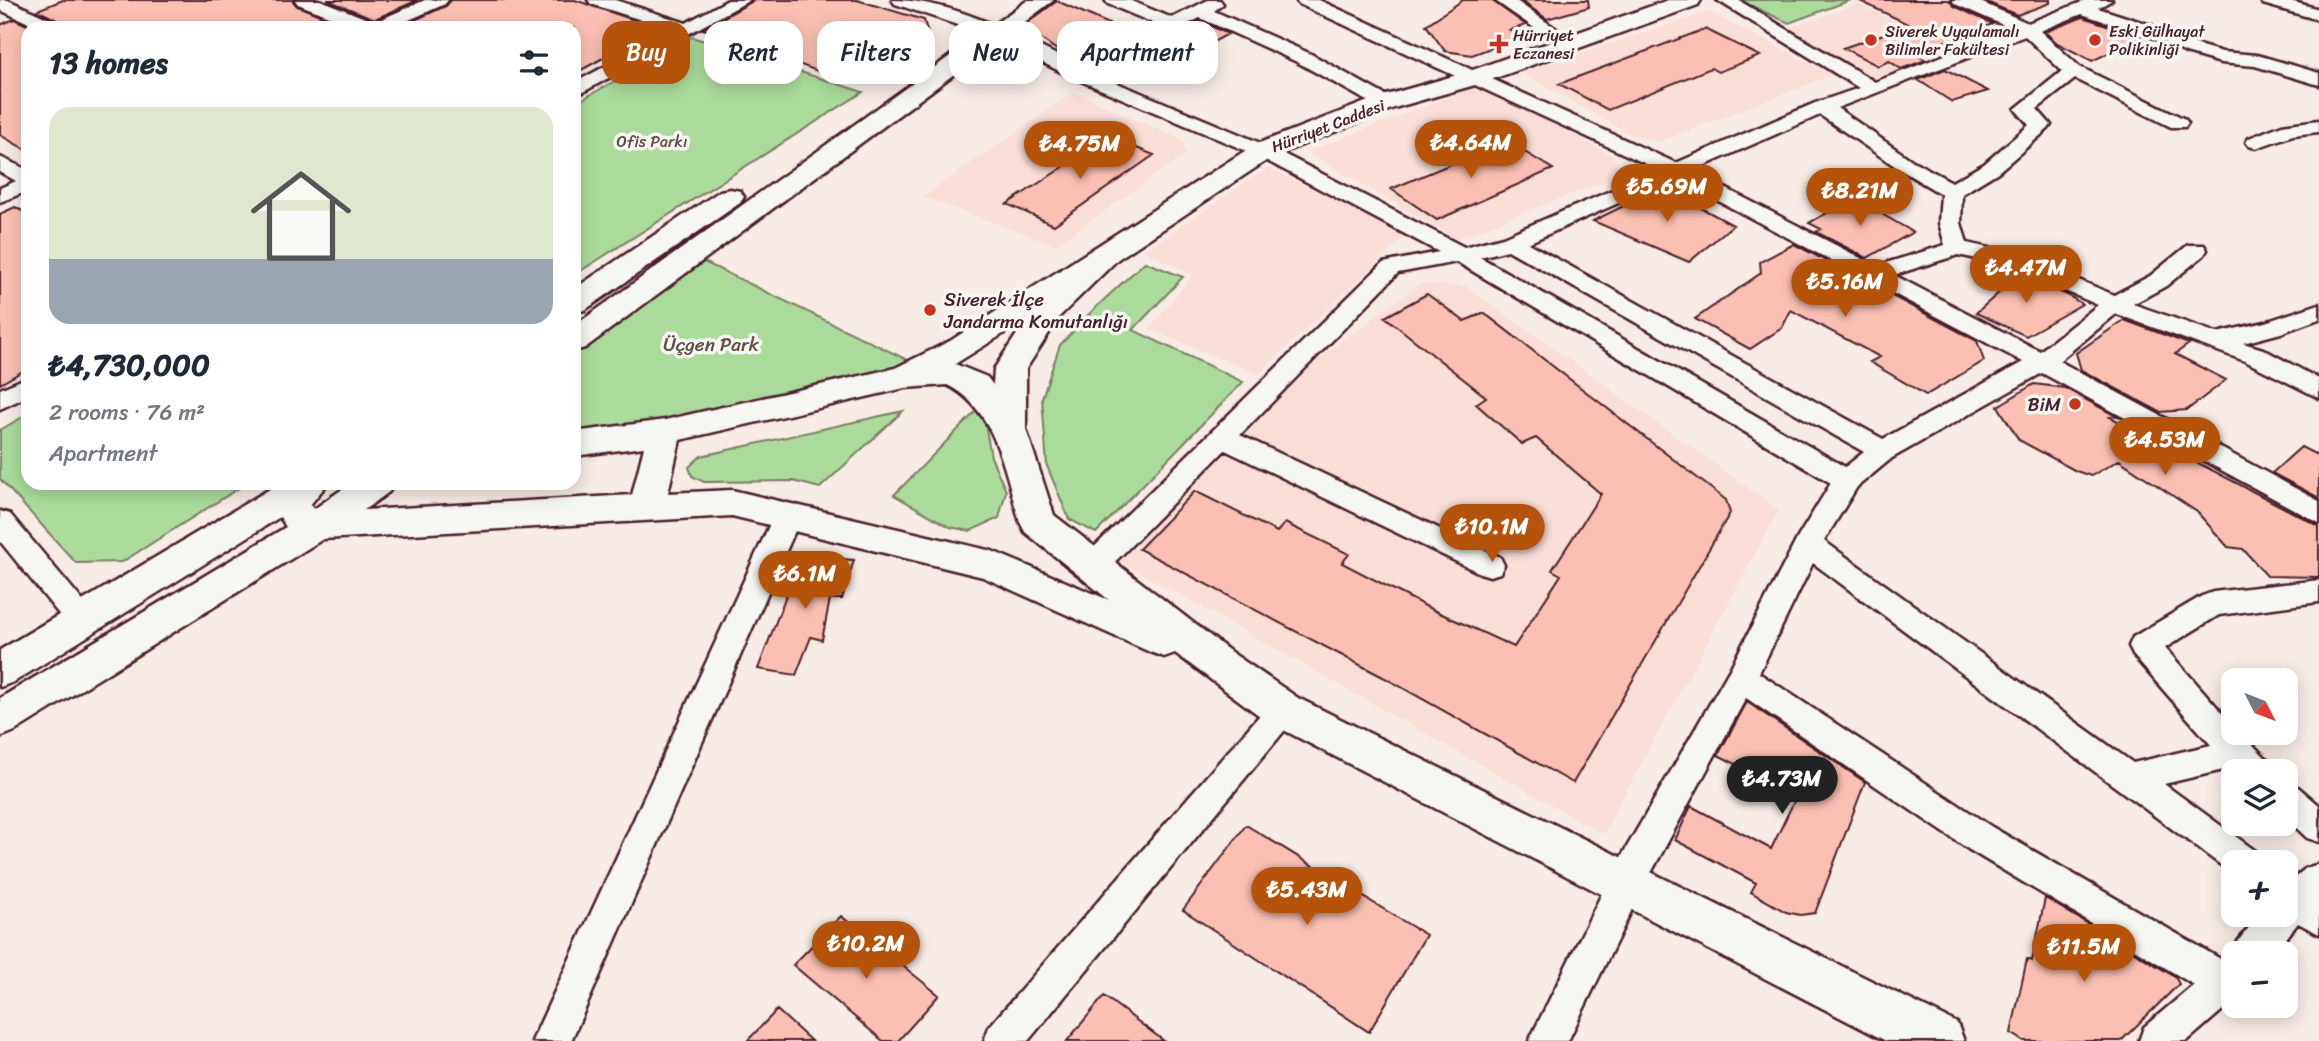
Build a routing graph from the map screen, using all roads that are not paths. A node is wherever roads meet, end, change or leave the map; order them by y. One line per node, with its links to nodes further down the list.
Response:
1 (28, 0): 18 (street)
2 (304, 0): 23 (street)
3 (439, 0): 24 (street)
4 (597, 0): 25 (street)
5 (741, 0): 31 (street)
6 (901, 0): 26 (street)
7 (1011, 0): 27 (main road)
8 (1043, 0): 28 (main road)
9 (1114, 0): 29 (street)
10 (1223, 0): 20 (street)
11 (1305, 0): 38 (street)
12 (1503, 0): 33 (street)
13 (1690, 0): 33 (main road, Hürriyet Caddesi)
14 (1726, 0): 42 (street)
15 (1961, 0): 32 (street)
16 (2103, 0): 19 (street)
17 (2269, 0): 21 (street)
18 (3, 7): 22 (street)
19 (2084, 9): 32 (street); 39 (street)
20 (1198, 10): 30 (street); 43 (street)
21 (2319, 15)
22 (37, 21)
23 (357, 21)
24 (391, 21)
25 (663, 21)
26 (962, 21)
27 (990, 21)
28 (998, 21)
29 (1165, 21)
30 (1174, 21)
31 (690, 28)
32 (2029, 30): 36 (street); 42 (street)
33 (1569, 44): 38 (main road, Hürriyet Caddesi)
34 (949, 50): 61 (main road)
35 (949, 54): 64 (main road)
36 (2073, 71): 45 (street); 53 (street)
37 (602, 76): 41 (street)
38 (1473, 78): 43 (main road, Hürriyet Caddesi); 50 (street)
39 (2319, 79)
40 (1105, 84): 48 (street)
41 (581, 87)
42 (1874, 89): 44 (street)
43 (1385, 103): 48 (main road, Hürriyet Caddesi)
44 (1822, 107): 50 (street); 53 (street)
45 (2178, 123)
46 (2319, 127): 47 (street)
47 (2256, 142)
48 (1264, 150): 58 (main road, Hürriyet Caddesi); 59 (street)
49 (0, 163): 51 (street)
50 (1677, 171): 55 (street); 60 (street)
51 (21, 176)
52 (21, 185): 54 (street)
53 (1952, 191): 56 (street)
54 (0, 197)
55 (1511, 242): 59 (street); 75 (street)
56 (1957, 248): 60 (street); 62 (street)
57 (2196, 250): 62 (street)
58 (1106, 255): 67 (main road); 71 (main road)
59 (1461, 255): 73 (street); 76 (street)
60 (1873, 274): 66 (street)
61 (581, 298)
62 (2113, 305): 65 (street); 66 (street)
63 (2319, 311): 65 (street)
64 (581, 336)
65 (2214, 342): 69 (street)
66 (2042, 362): 75 (street); 81 (street)
67 (905, 377): 71 (main road); 72 (main road)
68 (21, 389): 70 (street)
69 (2319, 390)
70 (0, 400)
71 (1009, 429): 84 (main road)
72 (665, 432): 74 (main road); 80 (main road)
73 (1222, 437): 88 (street); 89 (street)
74 (581, 443)
75 (1883, 451): 76 (street)
76 (1847, 480): 86 (street)
77 (297, 490): 91 (main road)
78 (303, 490): 85 (main road)
79 (366, 490): 85 (main road)
80 (647, 506): 82 (main road); 85 (main road)
81 (2319, 513)
82 (788, 515): 87 (main road); 108 (street)
83 (0, 521): 91 (street)
84 (1038, 522): 87 (main road); 89 (main road)
85 (316, 526): 96 (main road)
86 (1808, 544): 94 (street); 99 (street)
87 (992, 565): 92 (main road)
88 (1490, 565)
89 (1092, 568): 92 (main road)
90 (2319, 591): 97 (street)
91 (81, 620): 93 (main road)
92 (1217, 664): 95 (main road)
93 (0, 670)
94 (1741, 678): 103 (street); 106 (street)
95 (1283, 710): 103 (main road); 109 (street)
96 (0, 719)
97 (2244, 759)
98 (2221, 766): 99 (street)
99 (2129, 778): 102 (street)
100 (2298, 808): 101 (street)
101 (2319, 827)
102 (2227, 850)
103 (1626, 883): 110 (street); 111 (main road)
104 (2275, 927): 105 (street)
105 (2263, 941)
106 (2221, 975)
107 (2221, 988): 112 (street)
108 (551, 1041)
109 (1003, 1041)
110 (1548, 1041)
111 (1939, 1041)
112 (2158, 1041)

